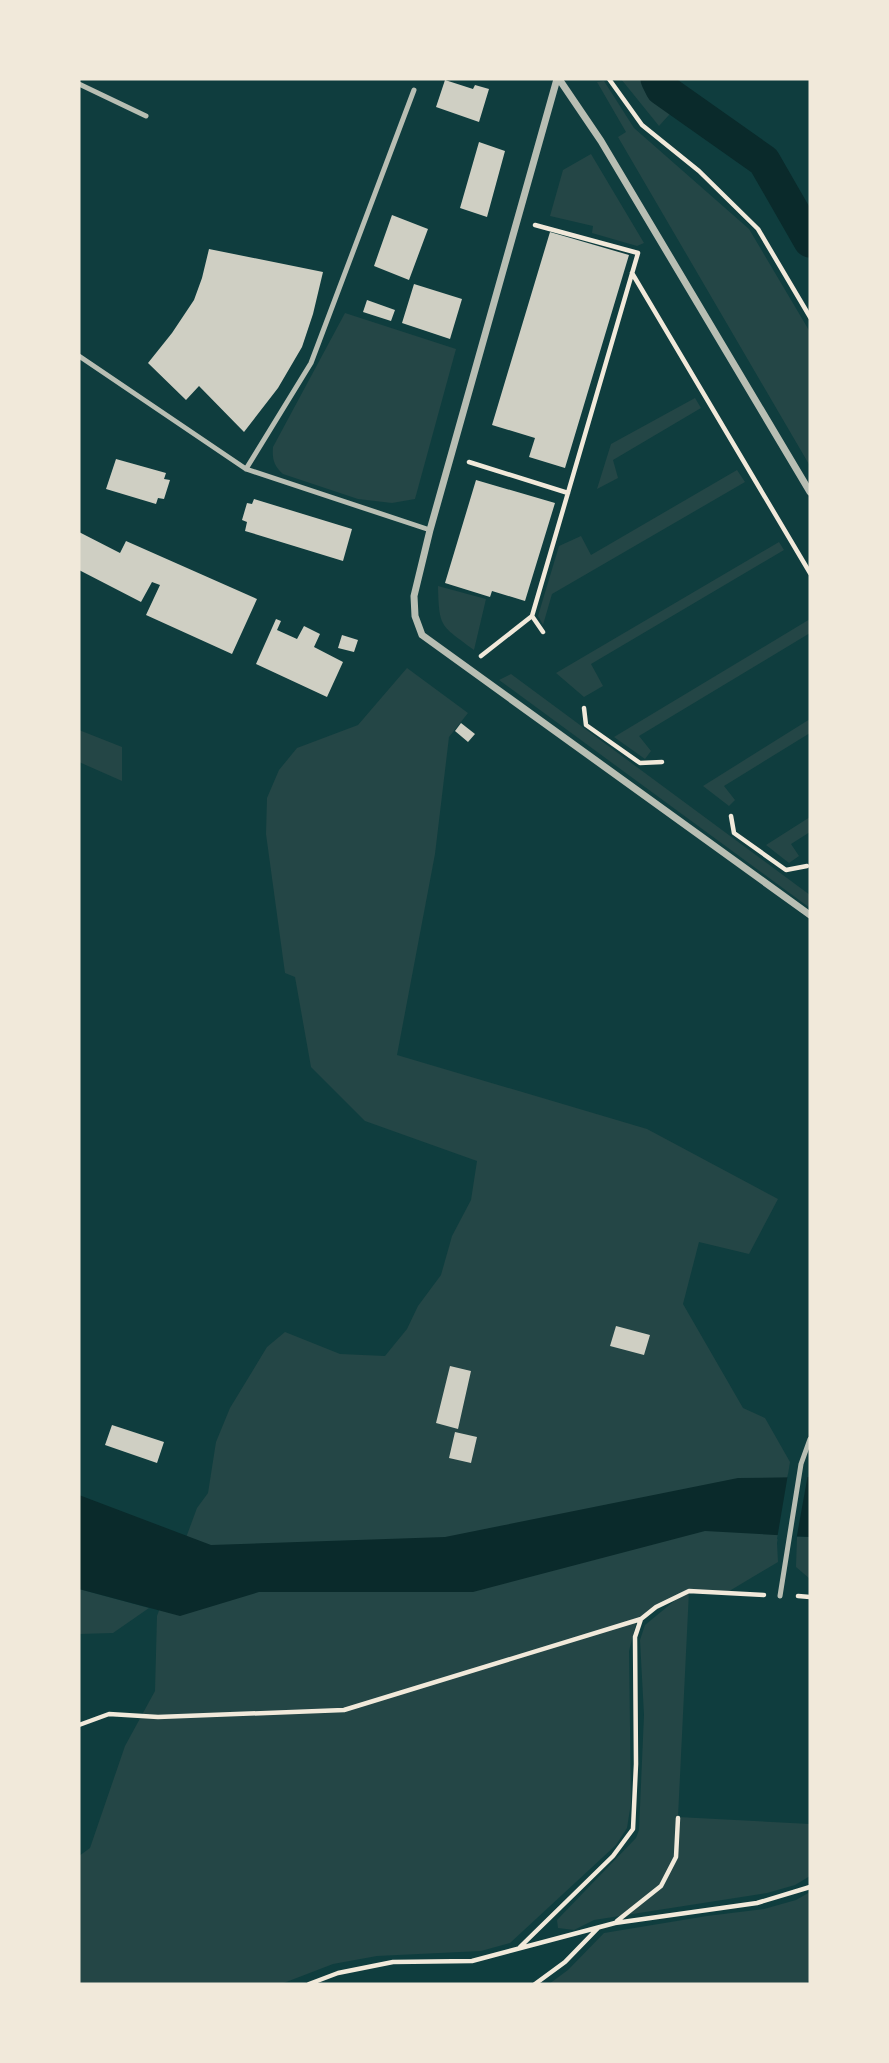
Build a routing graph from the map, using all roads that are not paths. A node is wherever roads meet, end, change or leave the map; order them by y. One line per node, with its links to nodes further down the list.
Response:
1 (558, 79): 7 (street); 8 (street)
2 (79, 84): 4 (lane)
3 (414, 90): 6 (lane)
4 (146, 116)
5 (79, 356): 6 (lane)
6 (246, 469): 8 (lane)
7 (810, 492)
8 (430, 530): 9 (street)
9 (810, 915)
10 (810, 1439): 11 (lane)
11 (780, 1596)

